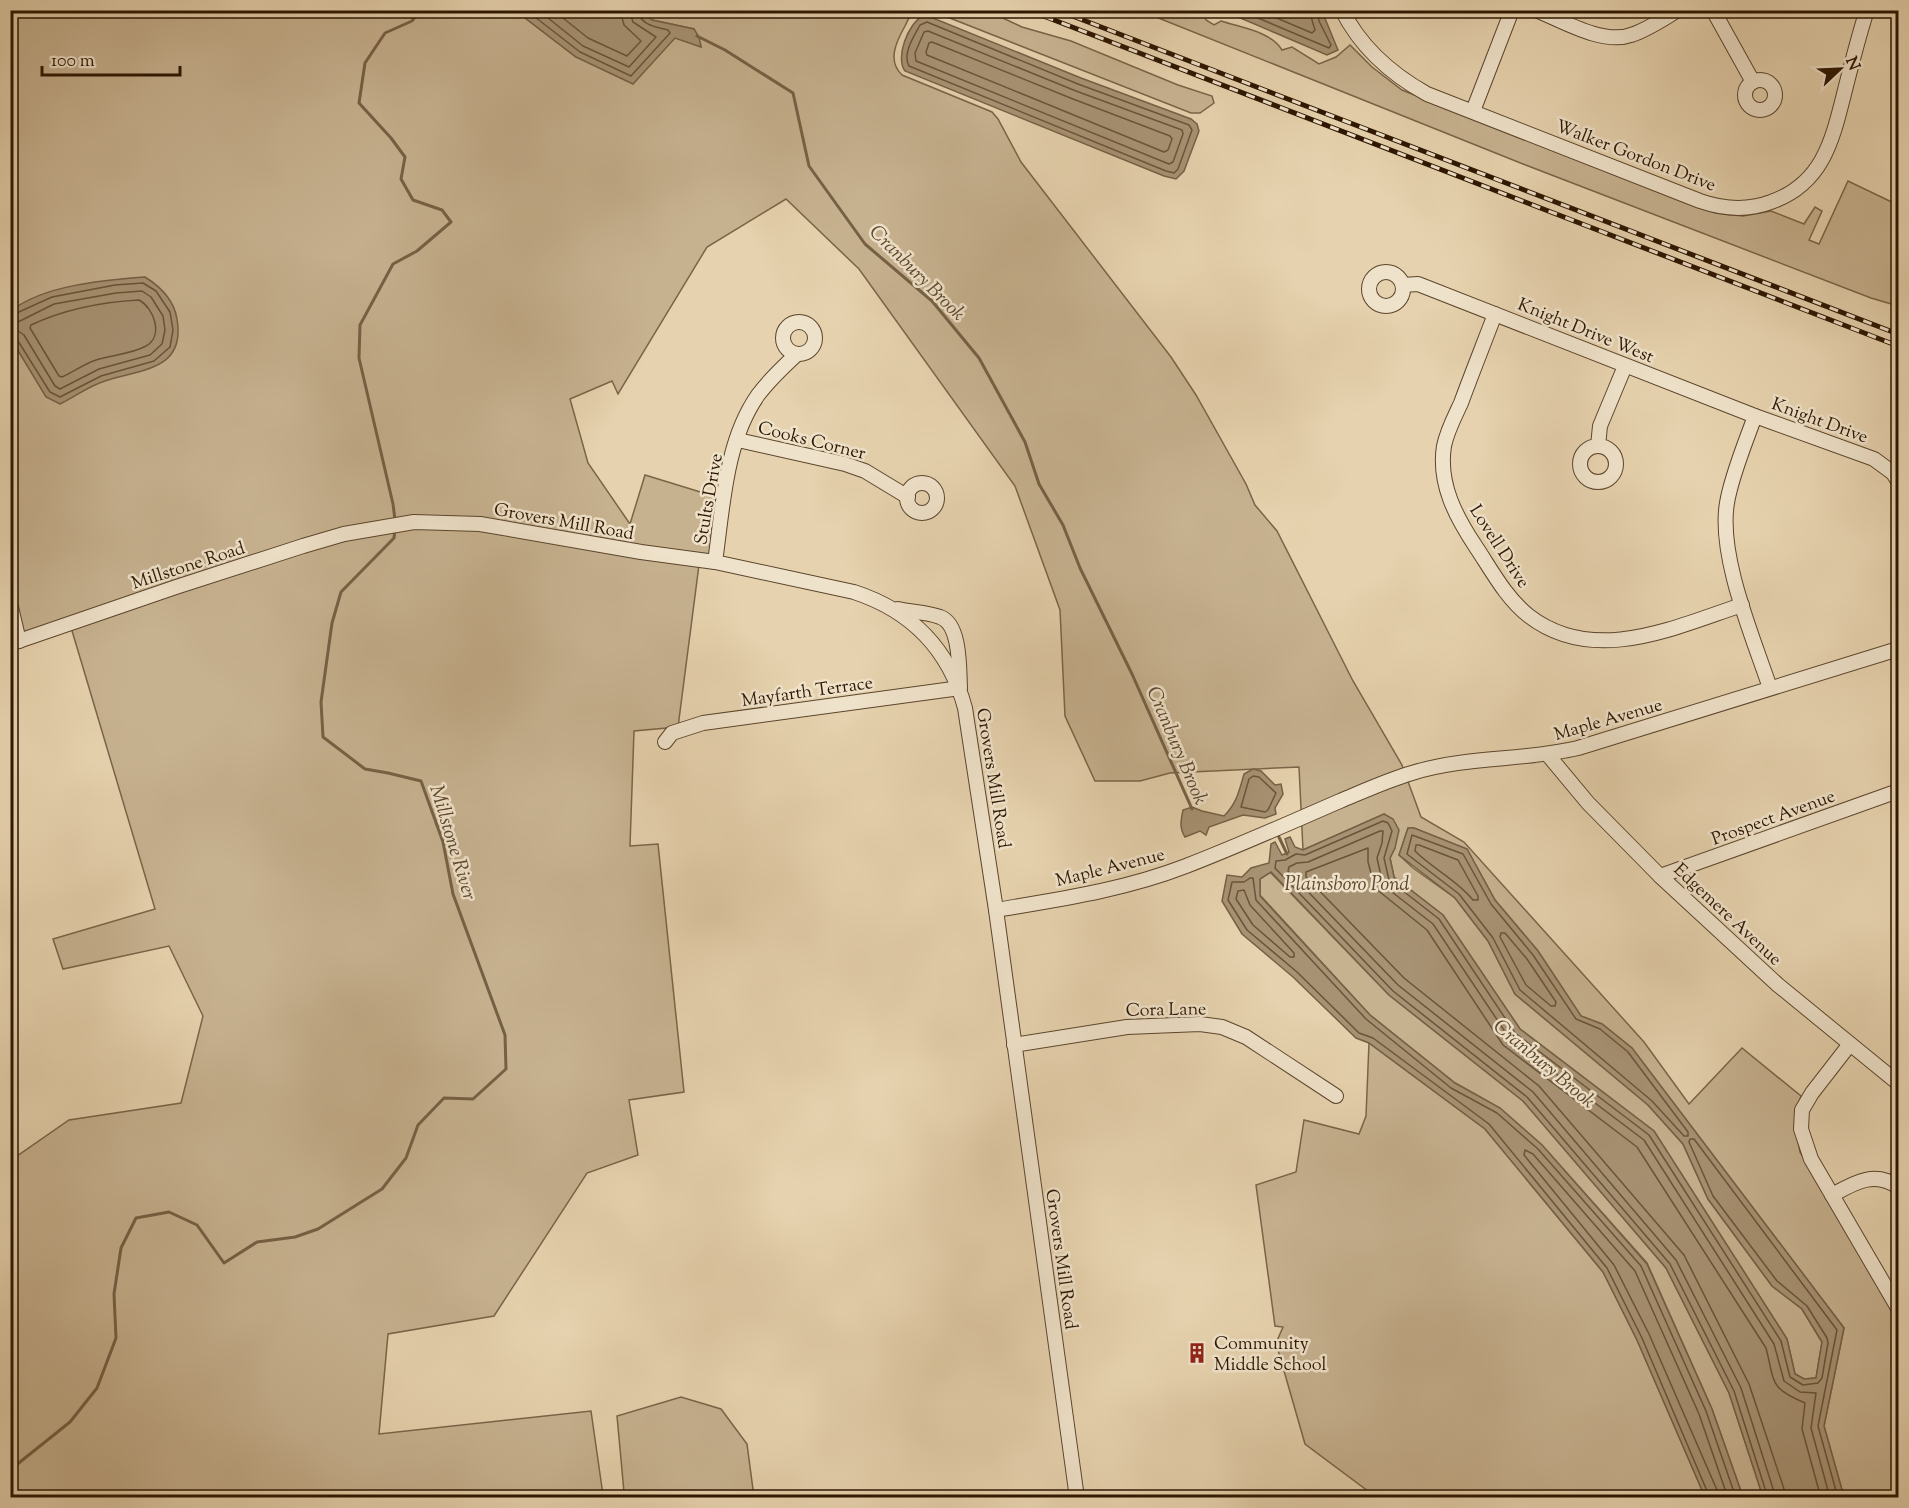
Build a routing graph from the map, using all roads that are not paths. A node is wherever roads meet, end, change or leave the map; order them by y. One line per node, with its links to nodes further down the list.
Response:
1 (1342, 10): 8 (street, Walker Gordon Drive)
2 (1512, 10): 8 (street)
3 (1536, 10): 4 (street)
4 (1678, 10)
5 (1713, 10): 7 (street)
6 (1867, 10): 8 (street, Walker Gordon Drive)
7 (1753, 82)
8 (1473, 111)
9 (1403, 285): 10 (street, Knight Drive West)
10 (1496, 314): 12 (street, Knight Drive West); 21 (street, Lovell Drive)
11 (796, 354): 14 (street, Stults Drive)
12 (1625, 366): 13 (street, Knight Drive West); 15 (street)
13 (1755, 416): 16 (street, Knight Drive); 21 (street)
14 (738, 440): 17 (street, Cooks Corner); 19 (street, Stults Drive)
15 (1598, 447)
16 (1899, 481)
17 (908, 496)
18 (379, 527): 19 (street, Grovers Mill Road); 23 (street, Millstone Road)
19 (715, 562): 22 (street, Grovers Mill Road)
20 (10, 603): 23 (street)
21 (1742, 605): 26 (street)
22 (893, 608): 25 (street, Grovers Mill Road); 25 (street)
23 (15, 642)
24 (1899, 649): 26 (street, Maple Avenue)
25 (960, 688): 27 (street, Mayfarth Terrace); 31 (street, Grovers Mill Road)
26 (1770, 688): 28 (street, Maple Avenue)
27 (664, 742)
28 (1548, 755): 30 (street, Edgemere Avenue); 31 (street, Maple Avenue)
29 (1899, 791): 30 (street, Prospect Avenue)
30 (1660, 876): 32 (street, Edgemere Avenue)
31 (996, 910): 33 (street, Grovers Mill Road)
32 (1850, 1044): 34 (street, Edgemere Avenue); 37 (street)
33 (1014, 1045): 35 (street, Cora Lane); 39 (street, Grovers Mill Road)
34 (1899, 1083)
35 (1336, 1096)
36 (1899, 1187): 37 (street)
37 (1832, 1195): 38 (street)
38 (1899, 1308)
39 (1077, 1497)

